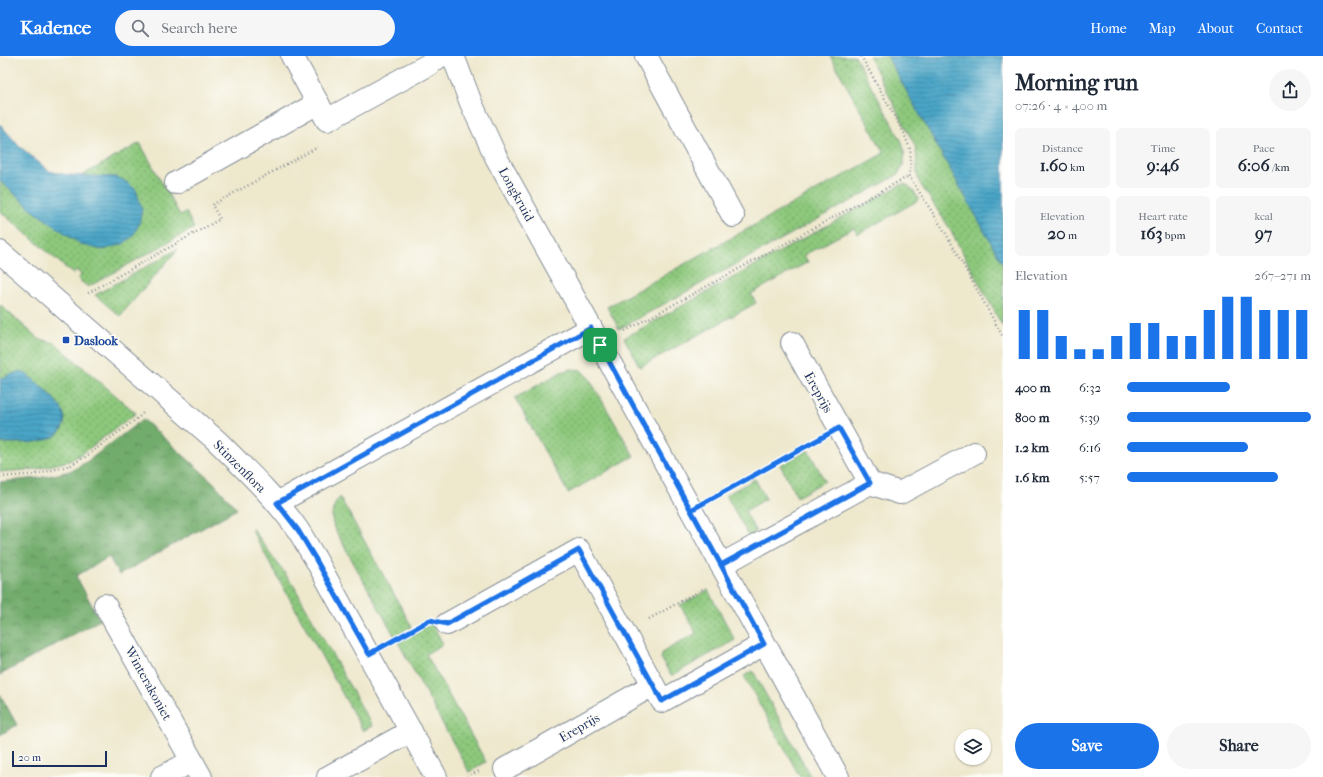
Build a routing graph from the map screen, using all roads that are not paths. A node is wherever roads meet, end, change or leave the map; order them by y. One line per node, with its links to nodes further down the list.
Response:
1 (292, 56): 5 (street)
2 (440, 56): 5 (street)
3 (453, 56): 9 (street, Longkruid)
4 (646, 56): 7 (street)
5 (323, 111): 6 (street)
6 (176, 183)
7 (733, 216)
8 (0, 252): 13 (street, Stinzenflora)
9 (596, 336): 13 (street); 14 (street)
10 (792, 343): 12 (street, Ereprijs)
11 (974, 453): 12 (street)
12 (870, 483): 14 (street)
13 (277, 503): 19 (street, Stinzenflora)
14 (724, 570): 17 (street)
15 (105, 605): 20 (street, Winterakoniet)
16 (447, 624): 18 (street)
17 (764, 644): 18 (street); 25 (street)
18 (653, 685): 21 (street, Ereprijs)
19 (411, 731): 23 (street); 24 (street, Stinzenflora)
20 (197, 769): 22 (street, Winterakoniet)
21 (505, 769)
22 (162, 777)
23 (328, 777)
24 (436, 777)
25 (838, 777)

